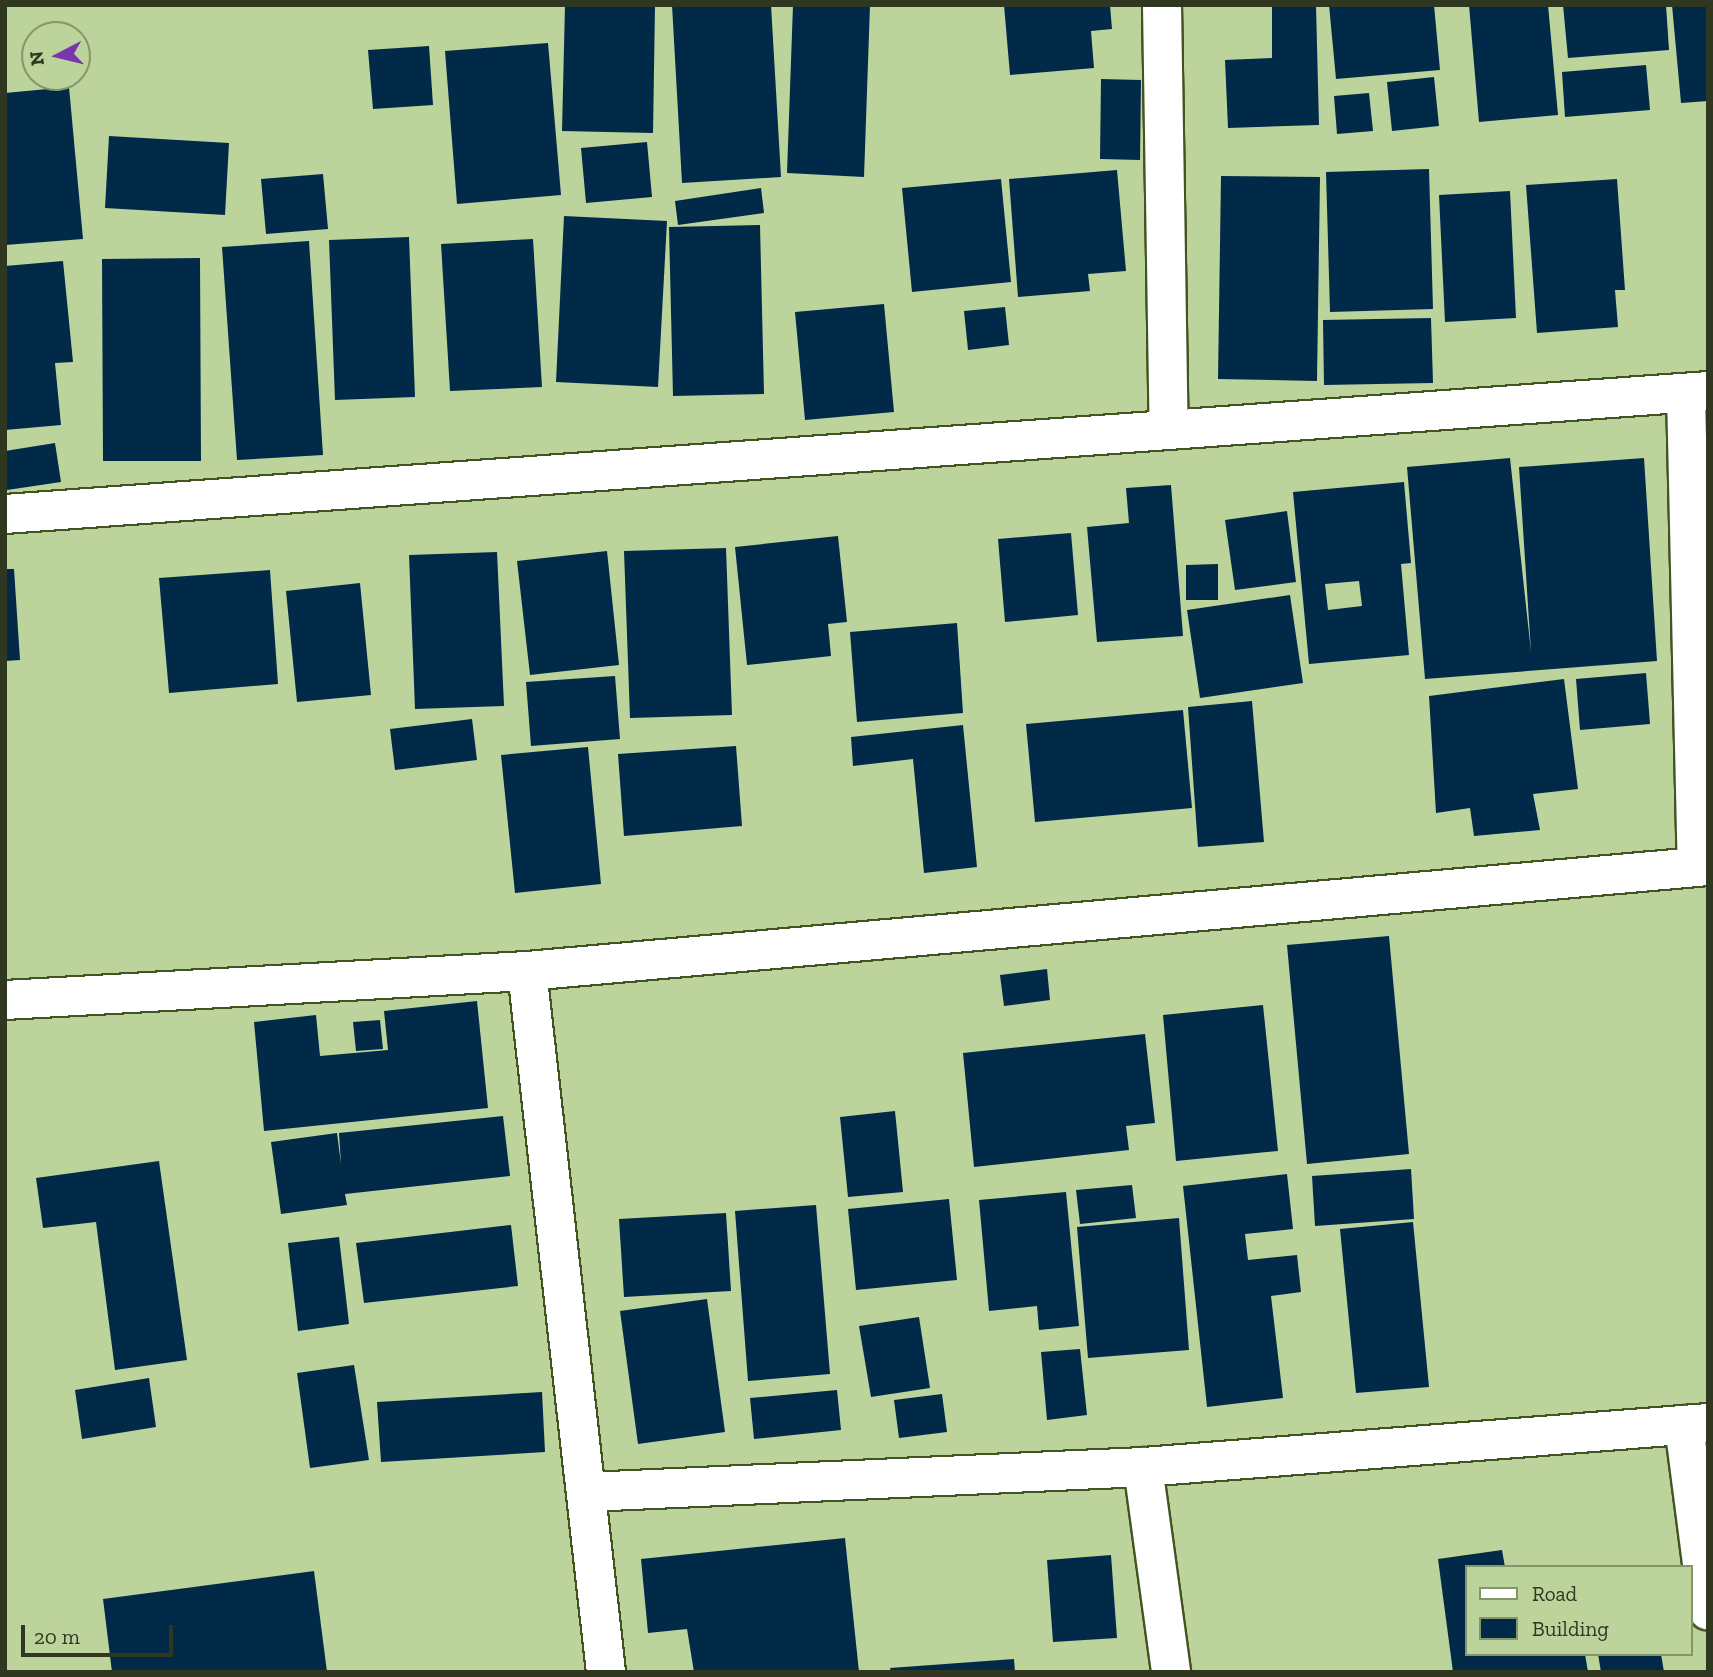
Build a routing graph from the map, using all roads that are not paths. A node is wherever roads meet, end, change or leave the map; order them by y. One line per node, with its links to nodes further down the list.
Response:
1 (1162, 5): 3 (street)
2 (1697, 392): 3 (street); 5 (street)
3 (1169, 430): 4 (street)
4 (5, 514)
5 (1702, 866): 6 (street)
6 (527, 971): 7 (street); 10 (street)
7 (5, 1000)
8 (1696, 1424): 9 (street); 11 (street)
9 (1143, 1467): 10 (street); 13 (street)
10 (587, 1492): 12 (street)
11 (1708, 1610)
12 (606, 1672)
13 (1171, 1672)

